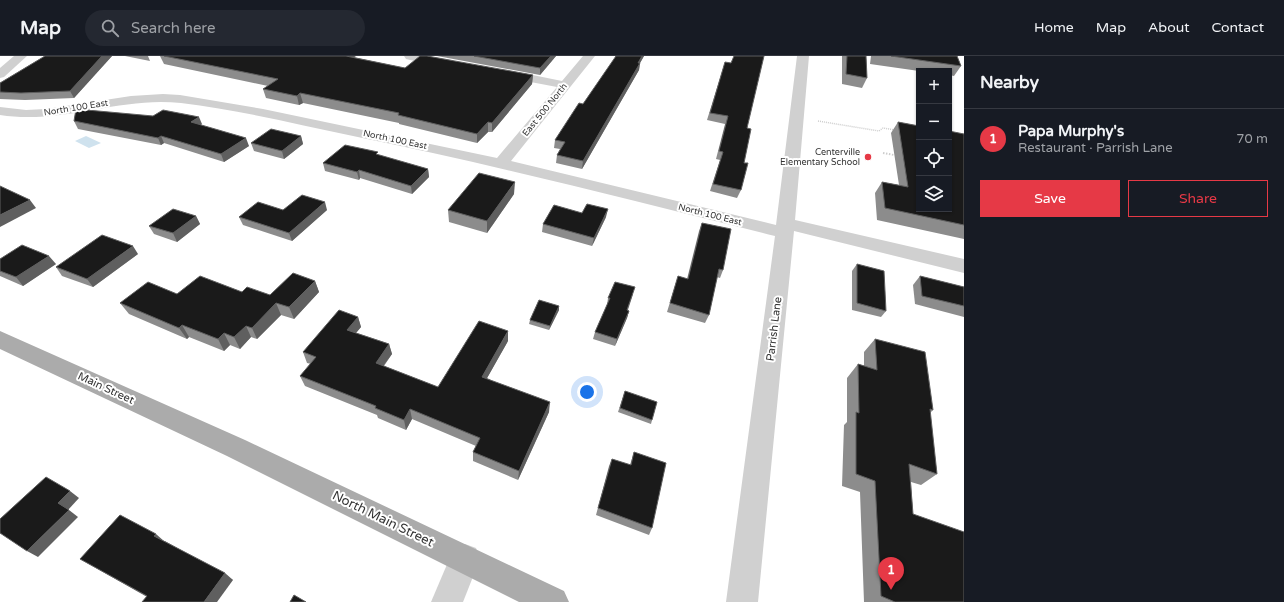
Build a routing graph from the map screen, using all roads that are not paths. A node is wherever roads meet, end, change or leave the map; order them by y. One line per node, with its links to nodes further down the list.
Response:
1 (21, 56): 7 (street)
2 (410, 56): 5 (street)
3 (589, 56): 8 (street, East 500 North)
4 (803, 56): 11 (street, Parrish Lane)
5 (457, 65)
6 (488, 70): 8 (street)
7 (0, 74)
8 (565, 85): 10 (street, East 500 North)
9 (0, 111): 10 (street, North 100 East)
10 (501, 164): 11 (street, North 100 East)
11 (785, 228): 12 (street, North 100 East); 18 (street, Parrish Lane)
12 (964, 266)
13 (0, 339): 14 (main road, Main Street)
14 (212, 437): 15 (main road, North Main Street)
15 (465, 559): 16 (street); 17 (main road, North Main Street)
16 (447, 602)
17 (553, 602)
18 (742, 602)

